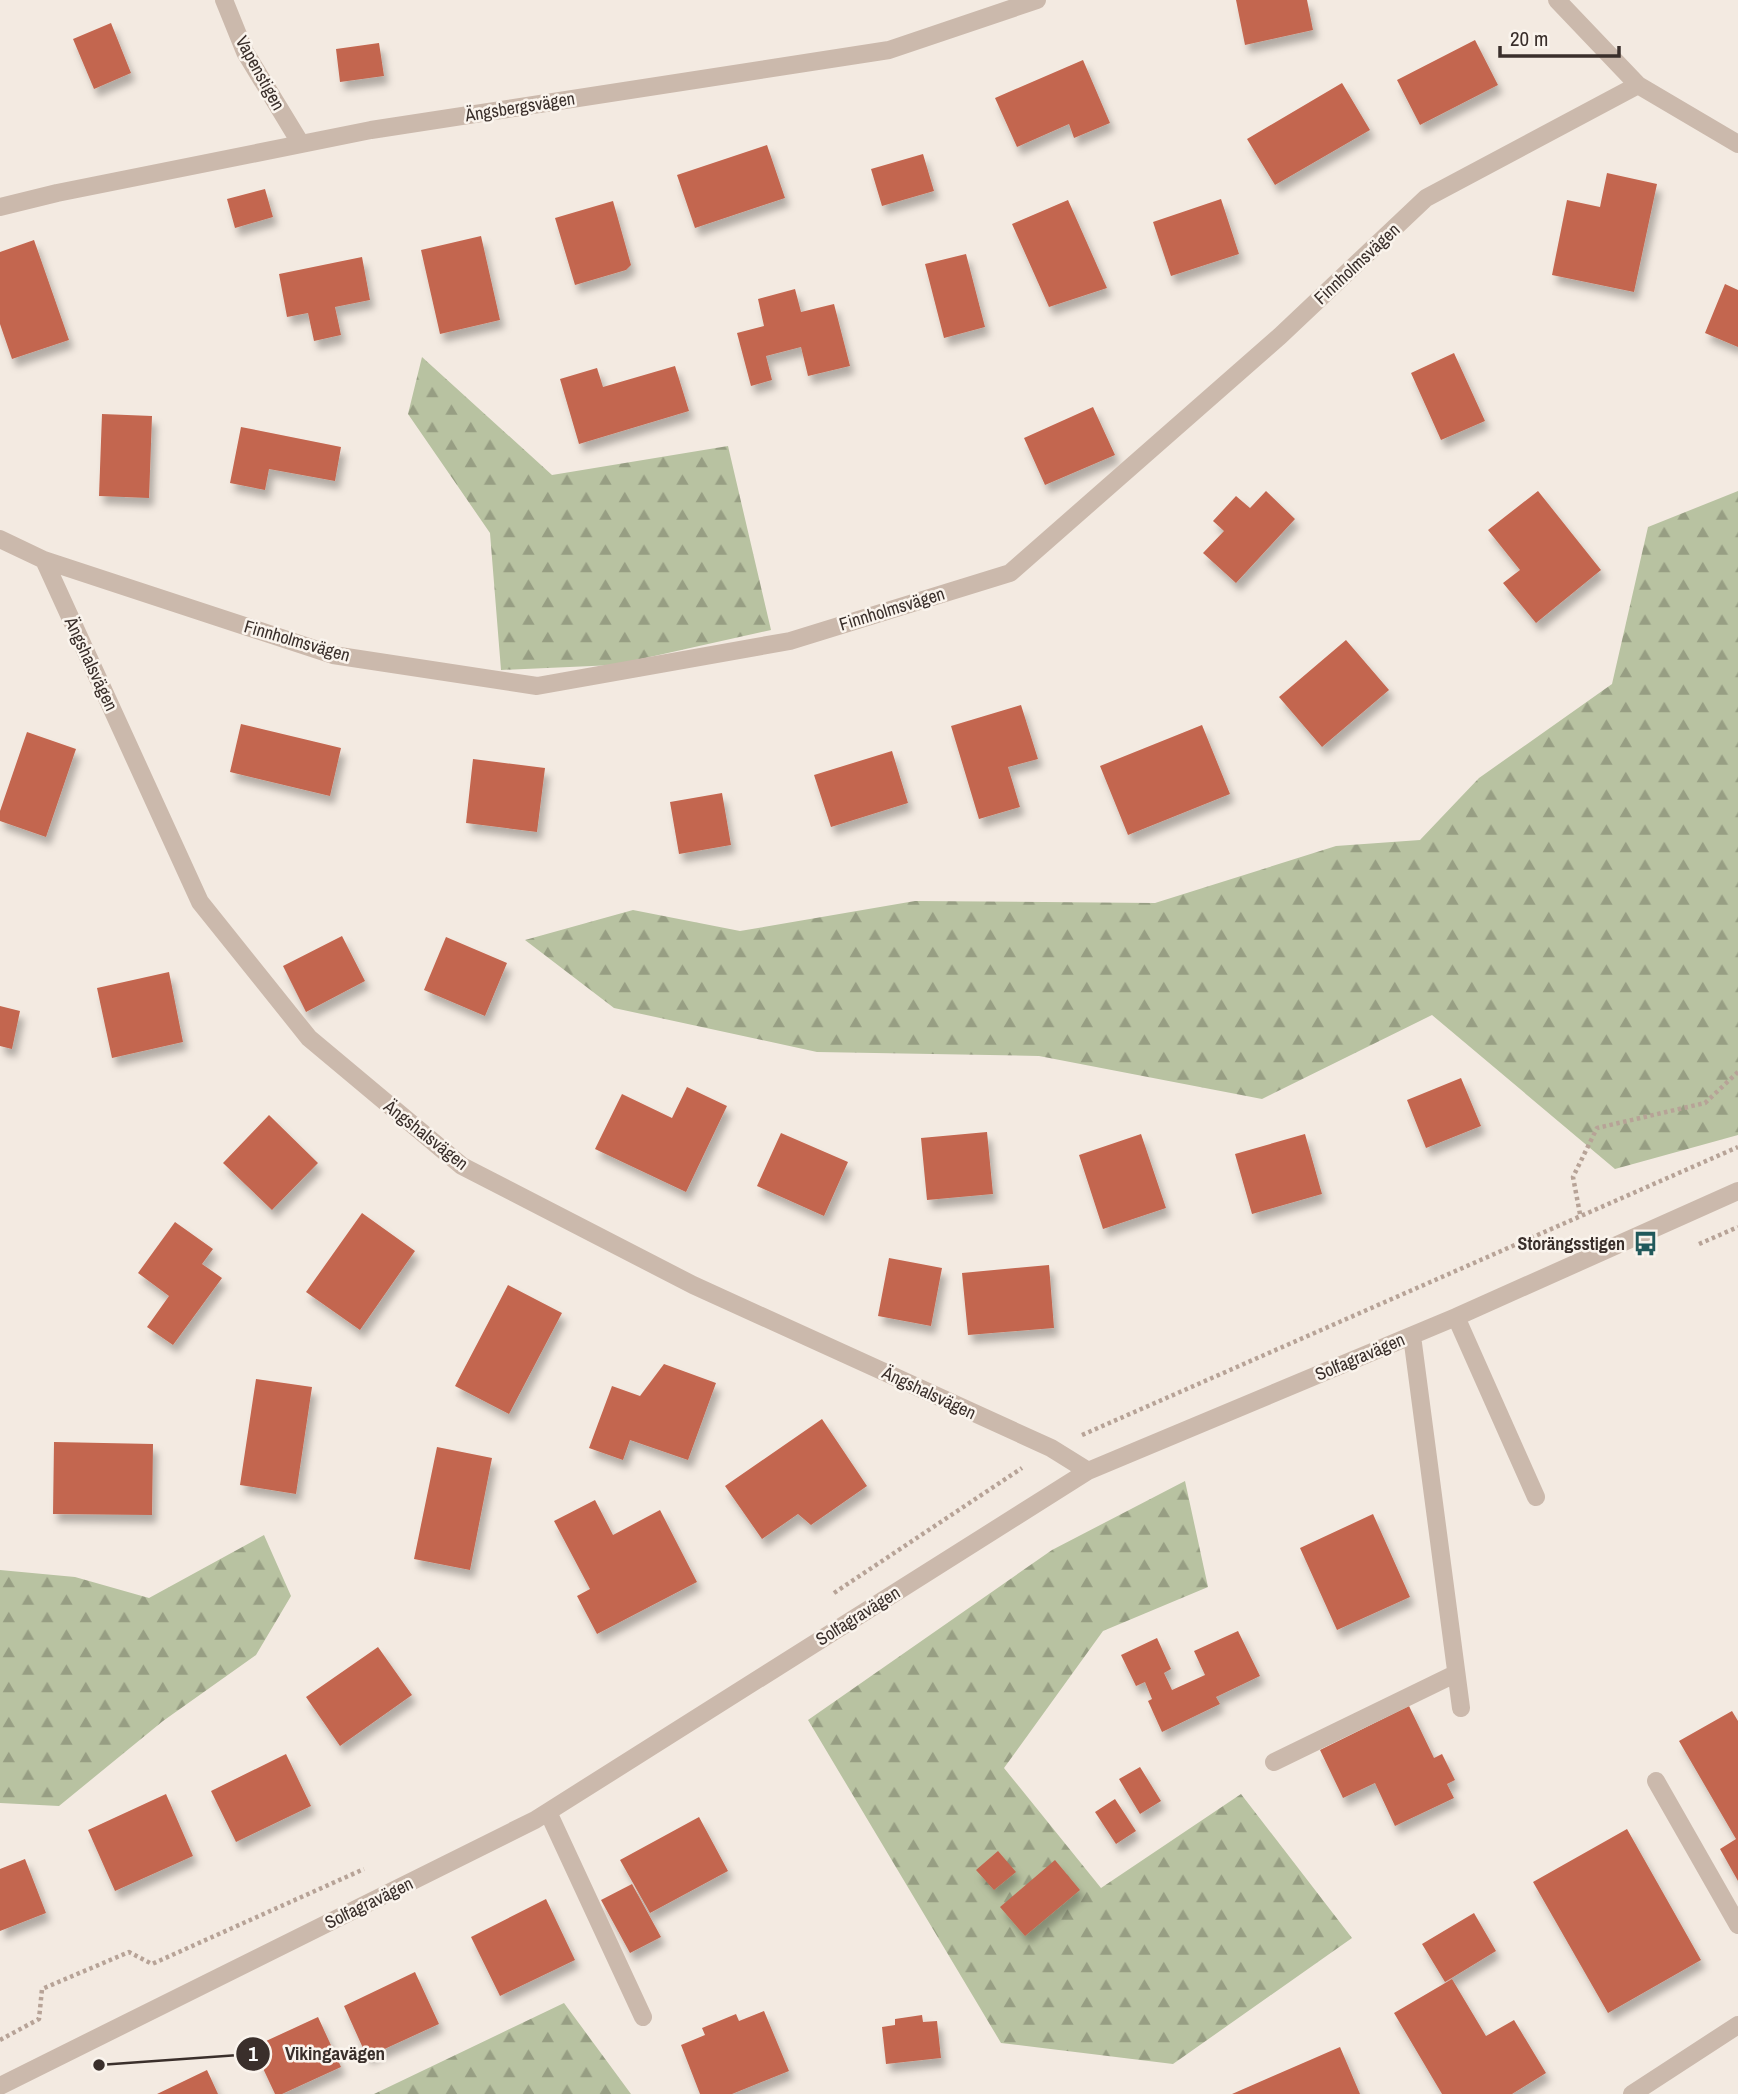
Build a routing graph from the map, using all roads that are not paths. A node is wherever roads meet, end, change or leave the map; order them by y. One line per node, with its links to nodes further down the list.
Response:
1 (224, 0): 5 (street, Vapenstigen)
2 (1037, 0): 5 (street, Ängsbergsvägen)
3 (1557, 0): 4 (street)
4 (1638, 85): 6 (street); 9 (street, Finnholmsvägen)
5 (301, 144): 7 (street, Ängsbergsvägen)
6 (1738, 144)
7 (0, 207)
8 (0, 539): 9 (street, Finnholmsvägen)
9 (44, 560): 13 (street, Ängshalsvägen)
10 (1738, 1191): 11 (street, Solfagravägen)
11 (1456, 1317): 12 (street, Solfagravägen); 14 (street)
12 (1412, 1336): 13 (street, Solfagravägen); 15 (street)
13 (1088, 1471): 19 (street, Solfagravägen)
14 (1535, 1497)
15 (1455, 1675): 16 (street); 17 (street)
16 (1461, 1708)
17 (1274, 1762)
18 (1656, 1781): 20 (street)
19 (548, 1812): 21 (street); 23 (street, Solfagravägen)
20 (1738, 1924)
21 (643, 2017)
22 (1738, 2025): 24 (street)
23 (0, 2086)
24 (1637, 2093)

